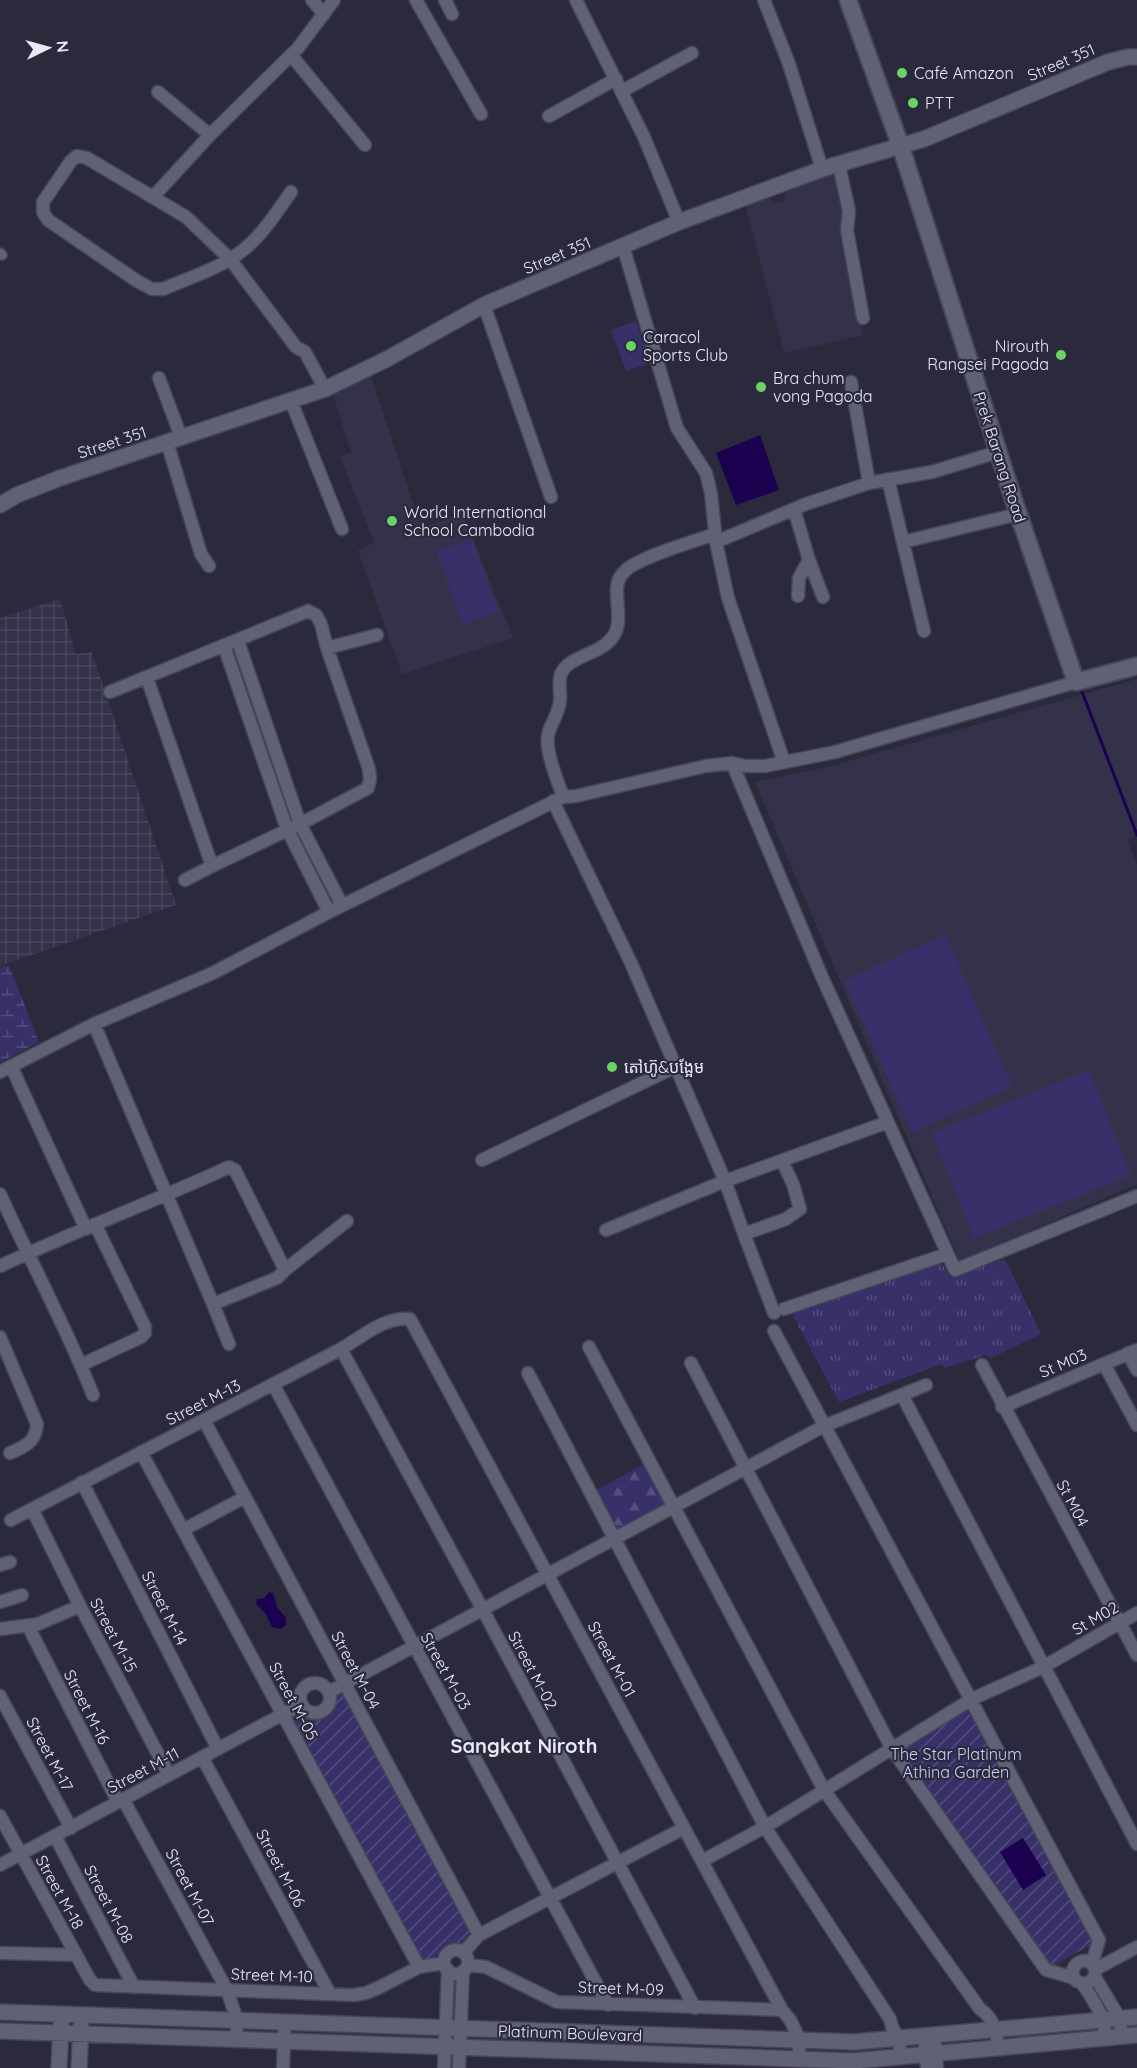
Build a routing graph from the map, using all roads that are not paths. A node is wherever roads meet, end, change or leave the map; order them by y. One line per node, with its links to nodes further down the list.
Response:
1 (312, 0): 8 (street)
2 (334, 0): 8 (street)
3 (416, 0): 15 (street)
4 (445, 0): 9 (street)
5 (576, 0): 13 (street)
6 (764, 0): 21 (street)
7 (848, 0): 19 (main road, Prek Barang Road)
8 (324, 14): 11 (street)
9 (452, 14)
10 (692, 53): 13 (street)
11 (291, 55): 17 (street); 18 (street)
12 (1137, 57): 19 (street, Street 351)
13 (619, 85): 16 (street); 24 (street)
14 (158, 92): 17 (street)
15 (481, 114)
16 (549, 116)
17 (210, 135): 23 (street)
18 (364, 145)
19 (901, 147): 20 (street, Street 351); 34 (main road, Prek Barang Road)
20 (839, 165): 21 (street, Street 351); 28 (street)
21 (822, 170): 24 (street, Street 351)
22 (291, 192): 26 (street)
23 (153, 197): 26 (street); 26 (street)
24 (679, 222): 25 (street, Street 351)
25 (623, 246): 27 (street, Street 351); 42 (street)
26 (230, 259): 31 (street)
27 (484, 305): 31 (street, Street 351); 37 (street)
28 (862, 318)
29 (159, 378): 33 (street)
30 (851, 382): 36 (street)
31 (322, 391): 32 (street, Street 351)
32 (291, 401): 33 (street, Street 351); 41 (street)
33 (174, 440): 38 (street, Street 351); 45 (street)
34 (998, 452): 35 (street); 40 (main road, Prek Barang Road)
35 (888, 479): 36 (street); 43 (street)
36 (869, 483): 39 (street)
37 (551, 497)
38 (0, 505)
39 (794, 509): 42 (street); 44 (street)
40 (1018, 514): 43 (street); 55 (main road, Prek Barang Road)
41 (342, 530)
42 (715, 538): 57 (street); 59 (street)
43 (903, 542): 48 (street)
44 (809, 560): 46 (street); 47 (street)
45 (209, 566)
46 (798, 596)
47 (823, 597)
48 (924, 631)
49 (377, 635): 52 (street)
50 (238, 641): 51 (street); 52 (street); 60 (street)
51 (224, 646): 54 (street); 61 (street)
52 (327, 648): 60 (street)
53 (1137, 666): 55 (main road)
54 (147, 678): 56 (street); 62 (street)
55 (1076, 682): 57 (street)
56 (110, 692)
57 (784, 762): 58 (street)
58 (732, 763): 59 (street); 69 (street)
59 (558, 799): 64 (street); 67 (street)
60 (300, 824): 61 (street); 64 (street)
61 (288, 829): 62 (street); 65 (street)
62 (212, 866): 63 (street)
63 (185, 880)
64 (342, 905): 65 (street)
65 (329, 912): 66 (street)
66 (94, 1024): 68 (street); 74 (street)
67 (675, 1068): 70 (street); 72 (street)
68 (6, 1069): 77 (street)
69 (888, 1122): 71 (street); 81 (street)
70 (482, 1160)
71 (782, 1161): 72 (street); 79 (street)
72 (725, 1181): 78 (street); 79 (street)
73 (0, 1194): 80 (street)
74 (166, 1196): 77 (street); 83 (street); 84 (street)
75 (1137, 1196): 81 (street)
76 (347, 1221): 83 (street)
77 (91, 1226): 80 (street); 94 (street)
78 (606, 1230)
79 (744, 1233): 81 (street)
80 (26, 1254): 82 (street); 94 (street)
81 (947, 1254)
82 (0, 1266)
83 (285, 1270): 84 (street)
84 (213, 1304): 88 (street)
85 (410, 1319): 90 (street, Street M-13); 116 (street, Street M-01)
86 (774, 1331): 105 (street)
87 (0, 1337): 107 (street)
88 (229, 1344)
89 (590, 1347): 111 (street)
90 (341, 1349): 98 (street, Street M-13); 120 (street, Street M-02)
91 (1133, 1352): 93 (street, St M03); 96 (street)
92 (691, 1363): 108 (street)
93 (1104, 1364): 102 (street, St M03); 104 (street)
94 (81, 1365): 100 (street)
95 (982, 1365): 102 (street, St M04)
96 (1137, 1370)
97 (528, 1373): 115 (street)
98 (273, 1384): 103 (street, Street M-13); 125 (street, Street M-03)
99 (926, 1385): 101 (street)
100 (93, 1395)
101 (902, 1395): 105 (street); 127 (street)
102 (1002, 1407): 122 (street, St M04)
103 (204, 1420): 106 (street, Street M-13); 110 (street, Street M-04)
104 (1137, 1425)
105 (824, 1426): 108 (street); 131 (street)
106 (141, 1452): 109 (street, Street M-13); 114 (street, Street M-05)
107 (10, 1453)
108 (745, 1468): 111 (street); 135 (street)
109 (82, 1482): 112 (street, Street M-13); 134 (street, Street M-14)
110 (245, 1497): 114 (street); 128 (street, Street M-04)
111 (674, 1507): 115 (street); 138 (street)
112 (33, 1509): 113 (street, Street M-13); 119 (street, Street M-15)
113 (11, 1520)
114 (183, 1530): 133 (street, Street M-05)
115 (615, 1540): 116 (street); 141 (street)
116 (548, 1575): 120 (street); 143 (street, Street M-01)
117 (22, 1595): 118 (street)
118 (0, 1602)
119 (80, 1606): 123 (street); 137 (street, Street M-15)
120 (483, 1610): 125 (street); 148 (street, Street M-02)
121 (1137, 1613): 122 (street, St M02)
122 (1120, 1623): 126 (street, St M04); 127 (street, St M02)
123 (27, 1626): 124 (street); 139 (street, Street M-16)
124 (0, 1629)
125 (414, 1647): 128 (street); 150 (street, Street M-03)
126 (1137, 1655)
127 (1043, 1667): 131 (street, St M02); 145 (street)
128 (345, 1684): 129 (street); 151 (street, Street M-04)
129 (329, 1692): 132 (street); 132 (street)
130 (0, 1696): 142 (street, Street M-17)
131 (972, 1699): 135 (street, St M02); 160 (street)
132 (302, 1704): 133 (street, Street M-11)
133 (282, 1714): 134 (street, Street M-11); 157 (street, Street M-05)
134 (218, 1749): 136 (street, Street M-11)
135 (892, 1749): 138 (street, St M02); 161 (street)
136 (202, 1757): 137 (street, Street M-11); 165 (street, Street M-06)
137 (169, 1775): 139 (street, Street M-11)
138 (824, 1790): 141 (street, St M02); 178 (street)
139 (121, 1801): 142 (street, Street M-11); 164 (street, Street M-07)
140 (0, 1816): 146 (street, Street M-18)
141 (765, 1827): 147 (street, St M02); 184 (street)
142 (70, 1828): 144 (street, Street M-11)
143 (684, 1828): 147 (street, Street M-01); 148 (street)
144 (55, 1836): 146 (street, Street M-11); 163 (street, Street M-08)
145 (1137, 1844)
146 (21, 1854): 149 (street, Street M-11); 156 (street, Street M-18)
147 (702, 1861): 169 (street, Street M-01)
148 (617, 1863): 150 (street); 167 (street, Street M-02)
149 (0, 1866)
150 (551, 1898): 151 (street); 166 (street, Street M-03)
151 (479, 1935): 155 (street)
152 (0, 1940): 154 (street)
153 (1137, 1947): 160 (street)
154 (3, 1953): 156 (street)
155 (464, 1953): 158 (street); 159 (street)
156 (76, 1955): 162 (street, Street M-18)
157 (419, 1967): 158 (street, Street M-10); 165 (street, Street M-10)
158 (446, 1967): 159 (street); 177 (street)
159 (465, 1968): 166 (street, Street M-09); 177 (street)
160 (1095, 1970): 161 (street); 161 (street); 173 (street)
161 (1078, 1981): 174 (street)
162 (93, 1983): 163 (street, Street M-10)
163 (134, 1987): 164 (street, Street M-10)
164 (227, 1990): 165 (street, Street M-10); 175 (street, Street M-07)
165 (330, 1994)
166 (608, 2004): 167 (street, Street M-09)
167 (695, 2008): 169 (street, Street M-09)
168 (0, 2012): 170 (street, Platinum Boulevard)
169 (783, 2012): 187 (street, Street M-01)
170 (61, 2014): 171 (street, Platinum Boulevard); 180 (street)
171 (81, 2015): 175 (street, Platinum Boulevard); 181 (street)
172 (1137, 2017): 173 (street, Platinum Boulevard)
173 (1120, 2019): 174 (street, Platinum Boulevard); 183 (street)
174 (1103, 2020): 178 (street, Platinum Boulevard); 185 (street)
175 (241, 2021): 176 (street, Platinum Boulevard); 186 (street)
176 (285, 2022): 177 (street, Platinum Boulevard); 188 (street)
177 (453, 2028): 187 (street, Platinum Boulevard); 190 (street)
178 (993, 2030): 182 (street, Platinum Boulevard); 191 (street)
179 (0, 2031): 180 (street, Platinum Boulevard)
180 (60, 2033): 181 (street, Platinum Boulevard); 196 (street)
181 (80, 2034): 186 (street, Platinum Boulevard); 197 (street)
182 (929, 2036): 184 (street, Platinum Boulevard); 194 (street)
183 (1129, 2036): 185 (street, Platinum Boulevard)
184 (903, 2038): 189 (street, Platinum Boulevard); 192 (street)
185 (1105, 2039): 191 (street, Platinum Boulevard)
186 (240, 2040): 188 (street, Platinum Boulevard)
187 (796, 2040): 189 (street, Platinum Boulevard); 193 (street)
188 (284, 2041): 190 (street, Platinum Boulevard); 198 (street)
189 (860, 2042): 195 (street)
190 (452, 2047): 193 (street, Platinum Boulevard); 199 (street); 200 (street)
191 (995, 2049): 194 (street, Platinum Boulevard)
192 (904, 2057): 194 (street, Platinum Boulevard); 195 (street, Platinum Boulevard)
193 (795, 2059): 195 (street, Platinum Boulevard)
194 (932, 2061)
195 (861, 2065)
196 (59, 2068)
197 (79, 2068)
198 (283, 2068)
199 (444, 2068)
200 (459, 2068)

